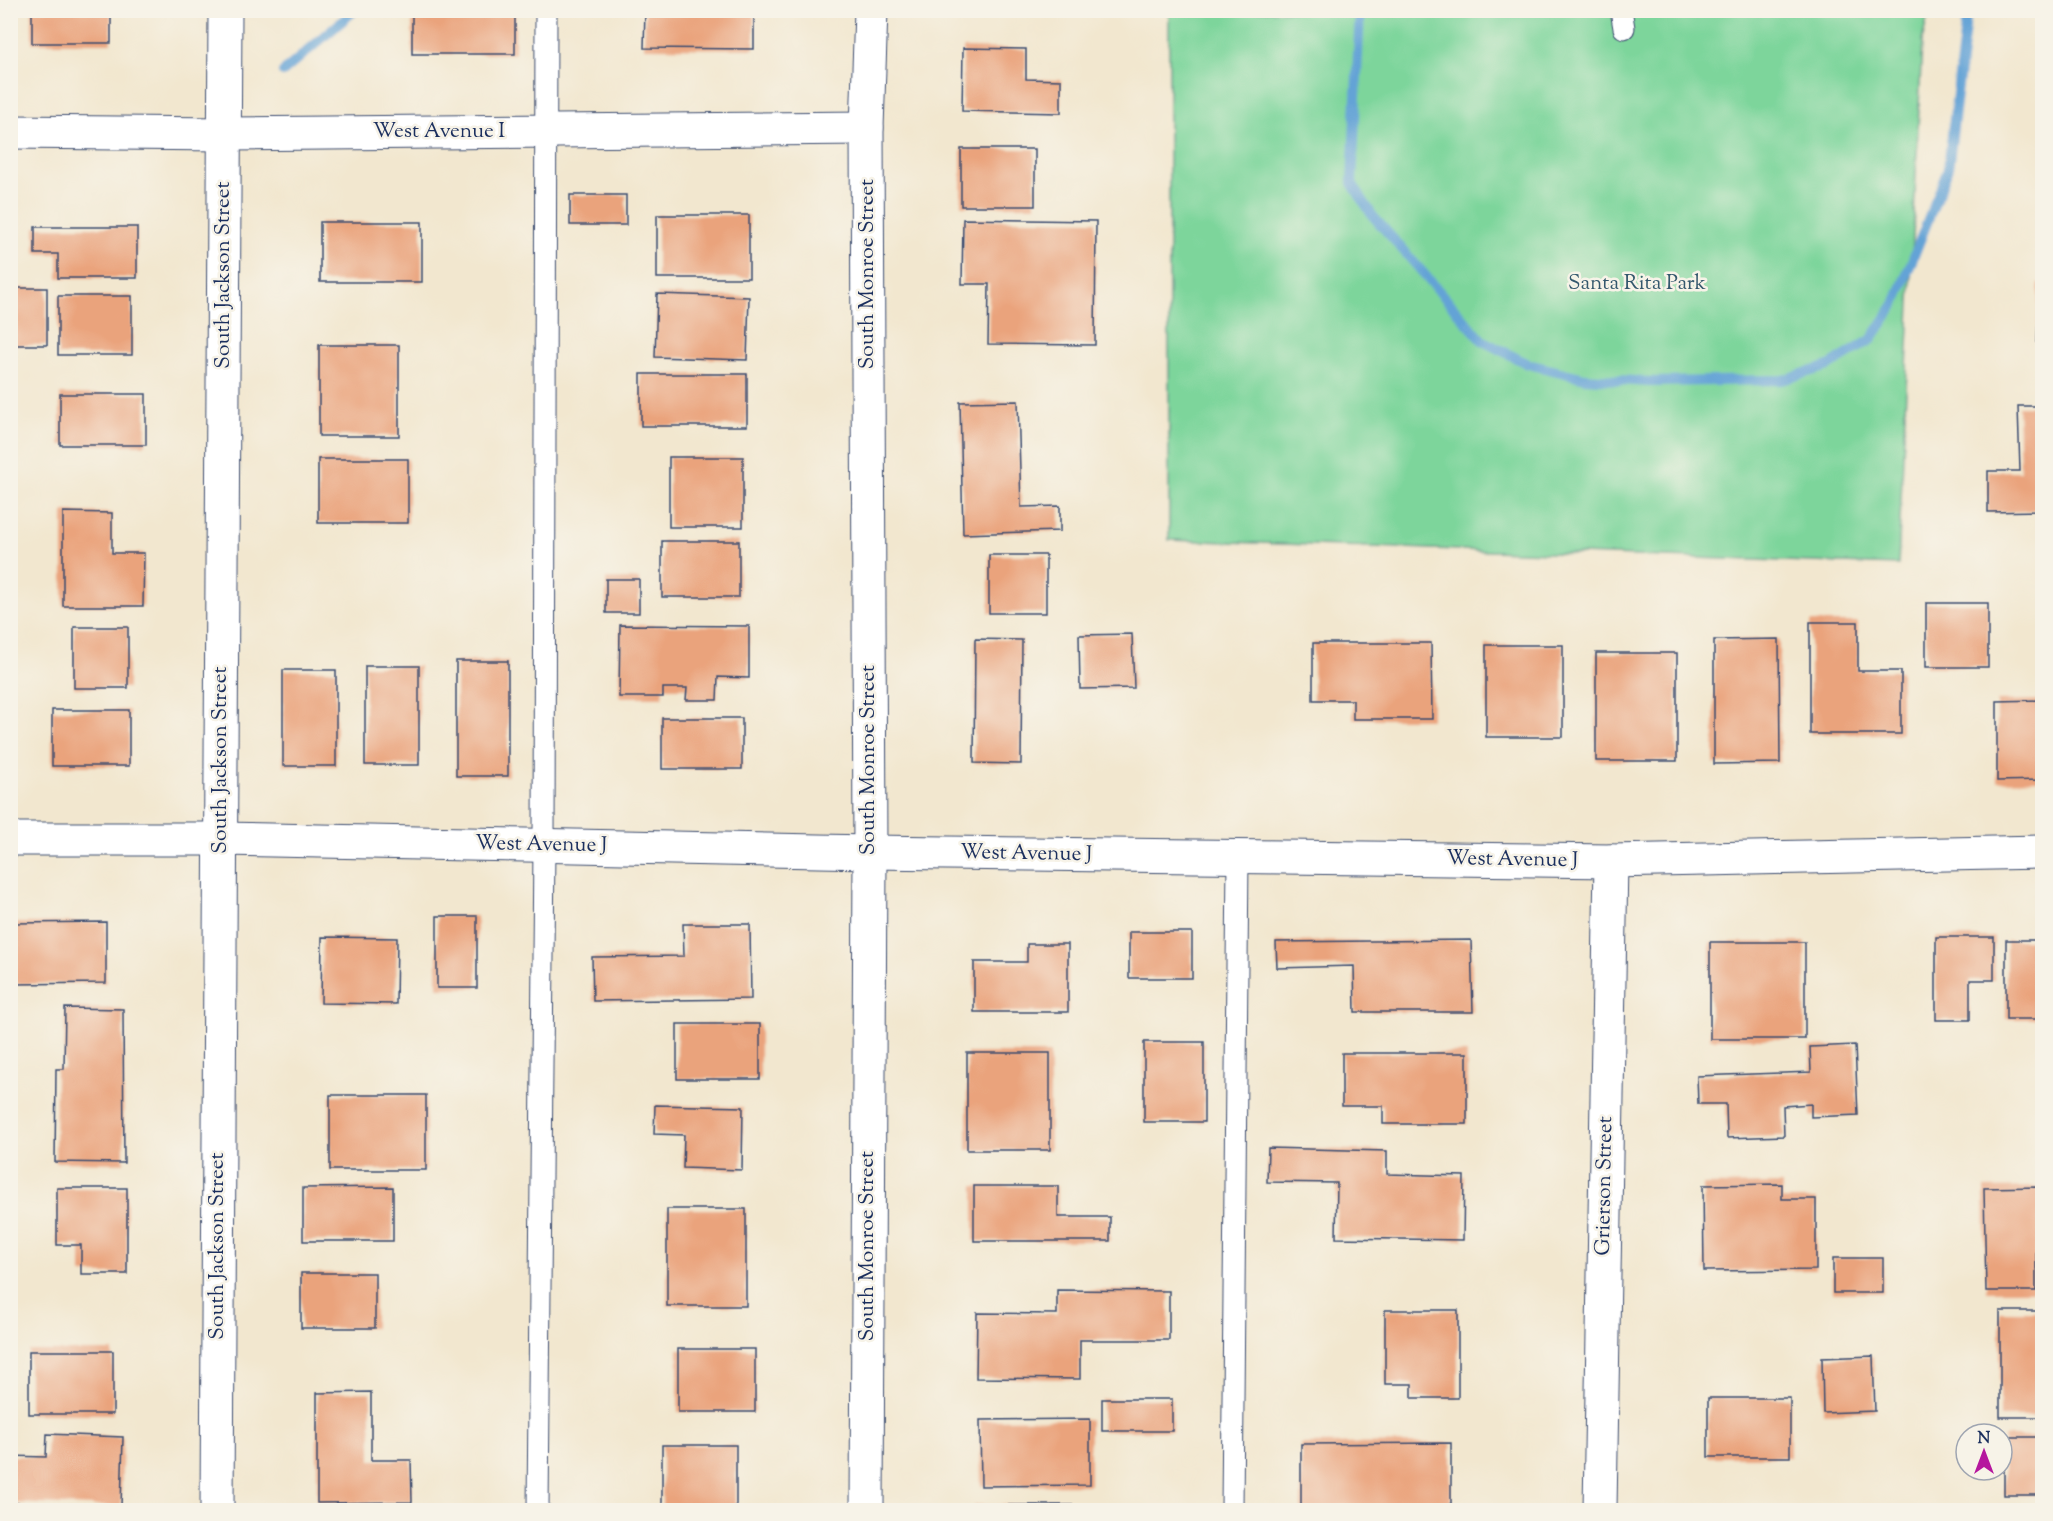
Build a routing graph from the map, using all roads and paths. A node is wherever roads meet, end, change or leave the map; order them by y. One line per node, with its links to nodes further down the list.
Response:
1 (225, 10): 7 (street, South Jackson Street)
2 (546, 10): 5 (lane)
3 (871, 10): 4 (street, South Monroe Street)
4 (867, 128): 5 (street, West Avenue I); 11 (street, South Monroe Street)
5 (545, 131): 7 (street, West Avenue I); 10 (lane)
6 (10, 132): 7 (street, West Avenue I)
7 (225, 134): 9 (street, South Jackson Street)
8 (10, 839): 9 (street, West Avenue J)
9 (221, 839): 10 (street, West Avenue J); 15 (street, South Jackson Street)
10 (544, 845): 11 (street, West Avenue J); 16 (lane)
11 (870, 852): 13 (street, West Avenue J); 17 (street, South Monroe Street)
12 (2043, 852): 14 (street, West Avenue J)
13 (1238, 857): 14 (street, West Avenue J); 18 (lane)
14 (1611, 861): 19 (street, Grierson Street)
15 (217, 1510)
16 (538, 1510)
17 (867, 1510)
18 (1232, 1510)
19 (1600, 1510)

